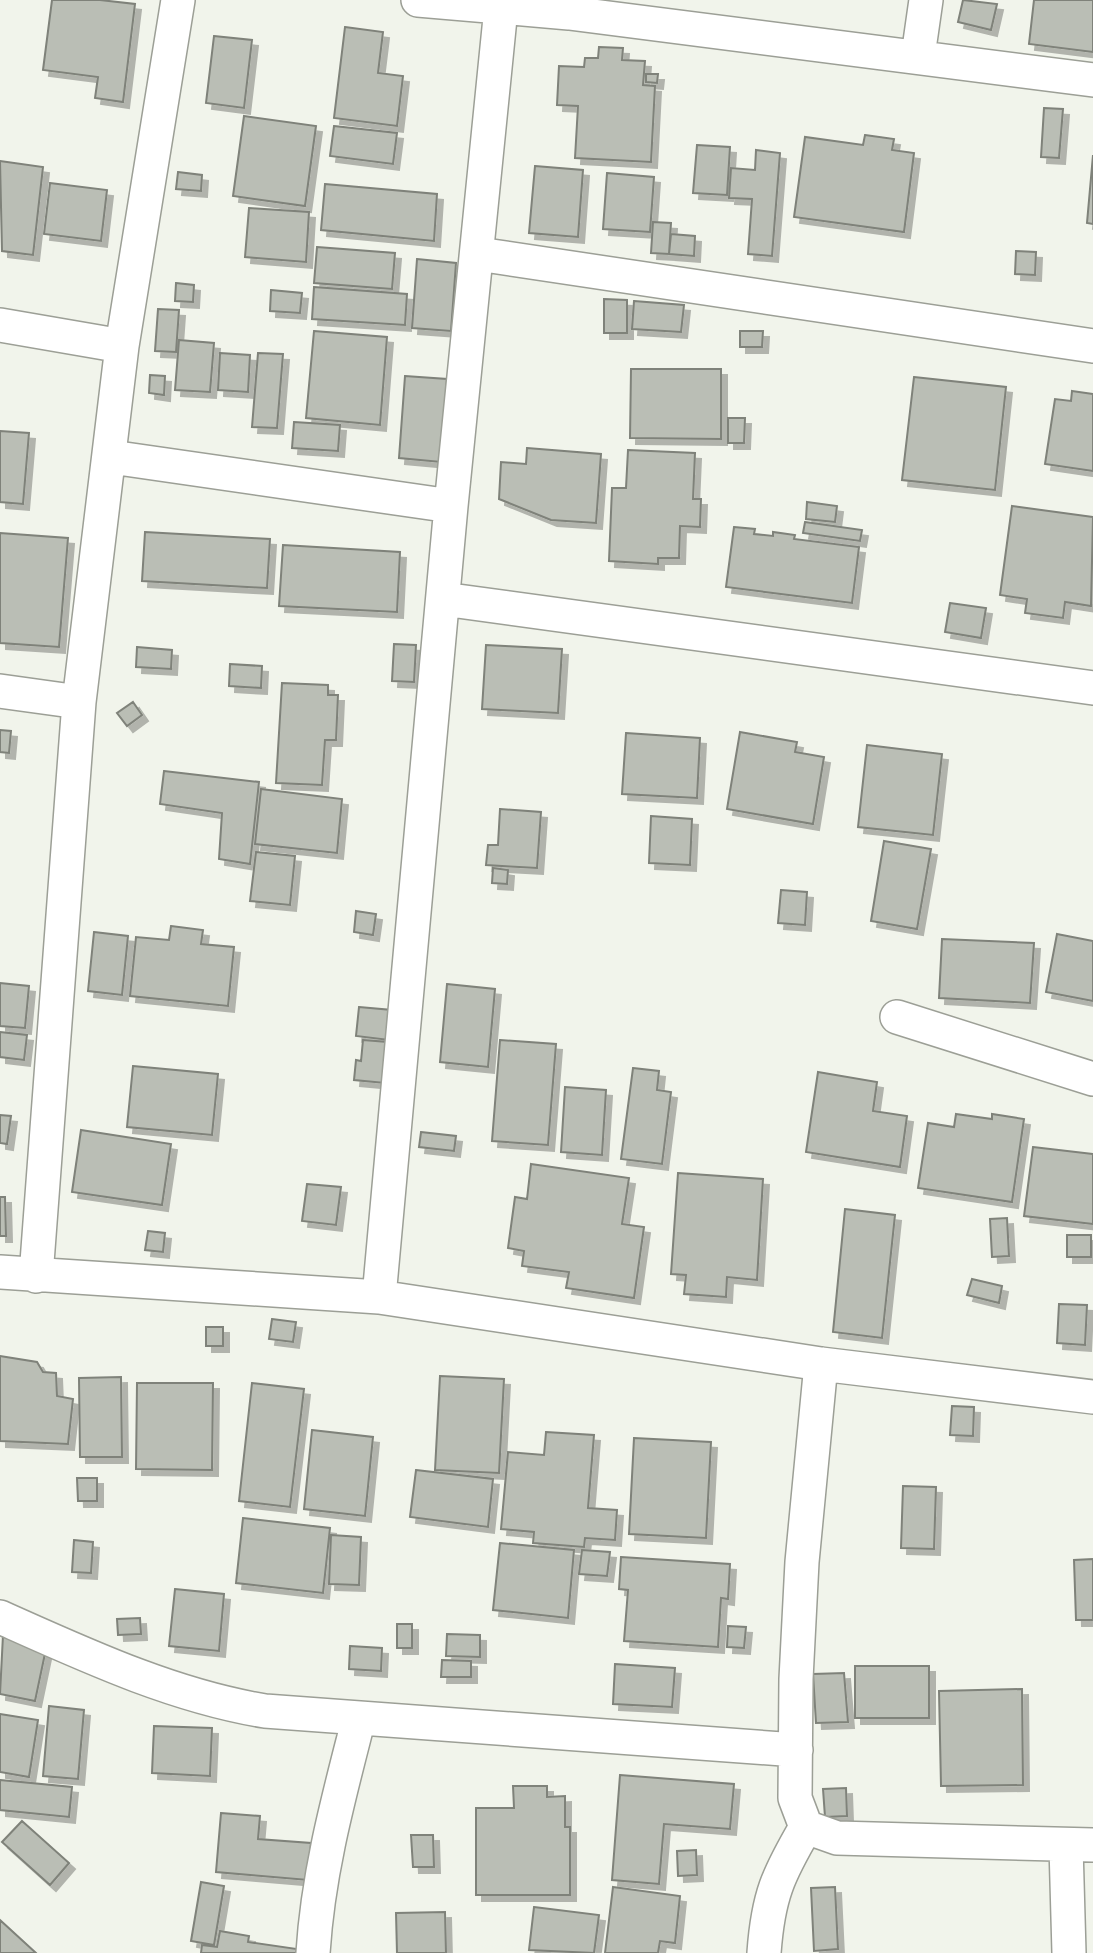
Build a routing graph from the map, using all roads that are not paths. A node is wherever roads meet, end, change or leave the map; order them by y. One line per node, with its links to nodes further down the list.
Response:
1 (178, 0): 10 (street)
2 (418, 0): 5 (street)
3 (926, 0): 6 (street)
4 (570, 6): 5 (street); 6 (street)
5 (501, 8): 8 (street)
6 (918, 56): 7 (street)
7 (1093, 80)
8 (478, 254): 11 (street); 13 (street)
9 (0, 325): 10 (street)
10 (122, 346): 12 (street)
11 (1093, 346)
12 (111, 457): 13 (street); 17 (street)
13 (451, 506): 14 (street)
14 (443, 599): 15 (street); 22 (street)
15 (1093, 688)
16 (0, 691): 17 (street)
17 (79, 702): 21 (street)
18 (897, 1017): 19 (street)
19 (1093, 1079)
20 (0, 1272): 21 (street)
21 (36, 1276): 22 (street)
22 (379, 1297): 23 (street)
23 (821, 1364): 24 (street); 27 (street)
24 (1093, 1397)
25 (0, 1617): 26 (street)
26 (359, 1718): 27 (street); 30 (street)
27 (796, 1750): 28 (street)
28 (806, 1827): 29 (street); 31 (street)
29 (1080, 1846): 32 (street)
30 (313, 1953)
31 (764, 1953)
32 (1069, 1953)

